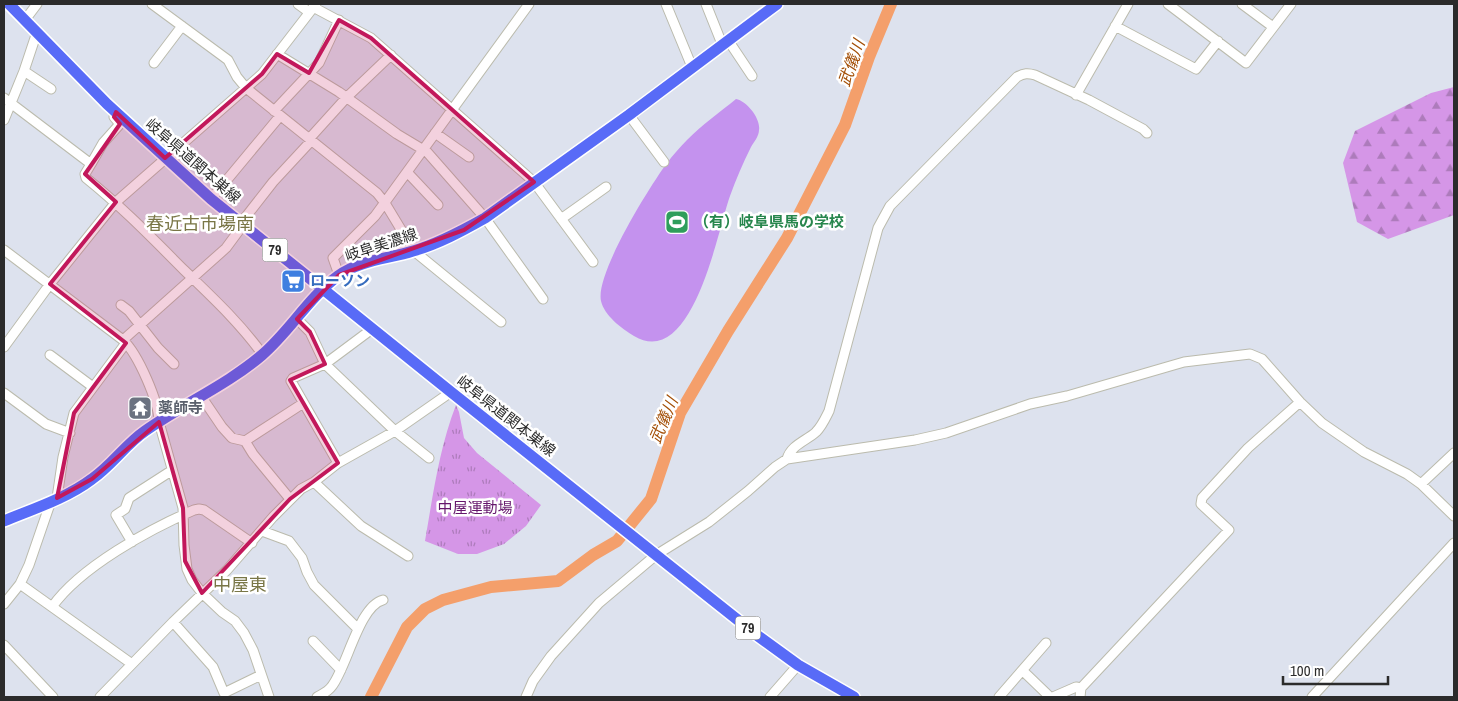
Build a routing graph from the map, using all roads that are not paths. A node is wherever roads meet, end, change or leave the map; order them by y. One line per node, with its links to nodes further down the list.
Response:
1 (9, 4): 14 (main road, 岐阜県道関本巣線 / 79)
2 (38, 4): 14 (street)
3 (152, 4): 16 (street)
4 (298, 4): 13 (street)
5 (529, 4): 34 (street)
6 (666, 4): 25 (street)
7 (706, 4): 20 (street)
8 (776, 4): 20 (main road, 岐阜美濃線)
9 (1128, 4): 17 (street)
10 (1168, 4): 21 (street)
11 (1242, 4): 18 (street)
12 (1290, 4): 18 (street)
13 (313, 8): 15 (street); 22 (street)
14 (25, 20): 19 (main road, 岐阜県道関本巣線 / 79)
15 (339, 20): 23 (street); 27 (street)
16 (182, 26): 24 (street); 29 (street)
17 (1115, 26): 21 (street); 31 (street)
18 (1273, 27): 21 (street)
19 (37, 32): 26 (street); 35 (main road, 岐阜県道関本巣線 / 79)
20 (725, 42): 25 (main road, 岐阜美濃線); 28 (street)
21 (1218, 42)
22 (277, 54): 27 (street); 29 (street)
23 (391, 56): 32 (street); 34 (street)
24 (154, 63)
25 (692, 67): 37 (main road, 岐阜美濃線)
26 (24, 71): 30 (street); 33 (street)
27 (309, 73): 32 (street); 36 (street)
28 (752, 76)
29 (246, 88): 36 (street); 44 (street)
30 (51, 89)
31 (1076, 95): 40 (street); 88 (street)
32 (347, 98): 41 (street); 42 (street)
33 (7, 101): 38 (street); 46 (street)
34 (452, 110): 39 (street); 48 (street)
35 (116, 112): 44 (main road, 岐阜県道関本巣線 / 79); 46 (street)
36 (277, 113): 41 (street); 50 (street)
37 (629, 115): 45 (street); 48 (main road, 岐阜美濃線)
38 (4, 120)
39 (435, 133): 42 (street); 43 (street)
40 (1147, 133)
41 (310, 140): 52 (street); 56 (street)
42 (423, 149): 47 (street); 54 (street)
43 (469, 157)
44 (165, 158): 50 (main road, 岐阜県道関本巣線 / 79); 51 (street)
45 (664, 162)
46 (91, 164): 51 (street)
47 (407, 172): 52 (street); 53 (street)
48 (534, 182): 54 (main road, 岐阜美濃線); 55 (street)
49 (606, 187): 55 (street)
50 (212, 199): 56 (main road, 岐阜県道関本巣線 / 79)
51 (116, 202): 61 (street); 62 (street)
52 (385, 203): 58 (street); 60 (street)
53 (438, 205)
54 (485, 218): 58 (main road, 岐阜美濃線); 64 (street)
55 (561, 219): 59 (street)
56 (242, 224): 61 (street); 63 (main road, 岐阜県道関本巣線 / 79)
57 (4, 250): 62 (street)
58 (414, 251): 60 (main road, 岐阜美濃線); 67 (street)
59 (593, 262)
60 (339, 275): 63 (main road, 岐阜美濃線)
61 (193, 278): 68 (street); 73 (street)
62 (50, 284): 70 (street); 71 (street)
63 (322, 289): 66 (main road, 岐阜美濃線); 69 (main road, 岐阜県道関本巣線 / 79)
64 (543, 299)
65 (121, 305): 68 (street)
66 (296, 319): 73 (main road, 岐阜美濃線); 75 (street)
67 (501, 322)
68 (139, 326): 70 (street); 74 (street)
69 (372, 328): 75 (street); 77 (main road, 岐阜県道関本巣線 / 79)
70 (124, 342): 76 (street); 82 (street)
71 (4, 347)
72 (50, 354): 76 (street)
73 (262, 355): 79 (main road, 岐阜美濃線)
74 (174, 364)
75 (325, 364): 81 (street); 83 (street)
76 (93, 387): 84 (street)
77 (451, 392): 83 (street); 102 (main road, 岐阜県道関本巣線 / 79)
78 (4, 393): 84 (street)
79 (201, 396): 82 (main road, 岐阜美濃線); 85 (street)
80 (1300, 402): 88 (street); 92 (street); 119 (street)
81 (302, 404): 85 (street); 89 (street)
82 (159, 422): 90 (street); 94 (main road, 岐阜美濃線)
83 (395, 430): 87 (street); 89 (street)
84 (70, 433): 94 (street)
85 (245, 441): 93 (street)
86 (1454, 453): 92 (street)
87 (429, 458)
88 (787, 459): 102 (street)
89 (338, 463): 91 (street)
90 (171, 471): 95 (street); 99 (street)
91 (314, 482): 93 (street); 103 (street)
92 (1422, 484): 96 (street)
93 (290, 499): 98 (street)
94 (54, 500): 97 (main road, 岐阜美濃線); 104 (street)
95 (182, 515): 99 (street); 100 (street); 105 (street)
96 (1454, 516)
97 (4, 521)
98 (262, 531): 100 (street); 110 (street)
99 (132, 542): 108 (street)
100 (252, 543): 105 (street)
101 (1454, 543): 130 (street)
102 (653, 553): 115 (main road, 79); 125 (street)
103 (408, 556)
104 (20, 584): 107 (street); 108 (street)
105 (202, 593): 109 (street); 118 (street)
106 (383, 600): 110 (street)
107 (4, 604)
108 (52, 607): 114 (street)
109 (173, 622): 114 (street); 120 (street)
110 (358, 629): 116 (street)
111 (313, 641): 116 (street)
112 (1046, 643): 117 (street)
113 (4, 646): 121 (street)
114 (132, 664): 122 (street)
115 (798, 665): 126 (street); 127 (main road, 79)
116 (341, 670): 124 (street)
117 (1023, 671): 128 (street); 129 (street)
118 (261, 675): 120 (street); 123 (street)
119 (1080, 693): 129 (street)
120 (224, 695)
121 (53, 697)
122 (100, 697)
123 (269, 697)
124 (316, 697)
125 (526, 697)
126 (770, 697)
127 (854, 697)
128 (998, 697)
129 (1051, 697)
130 (1312, 697)

